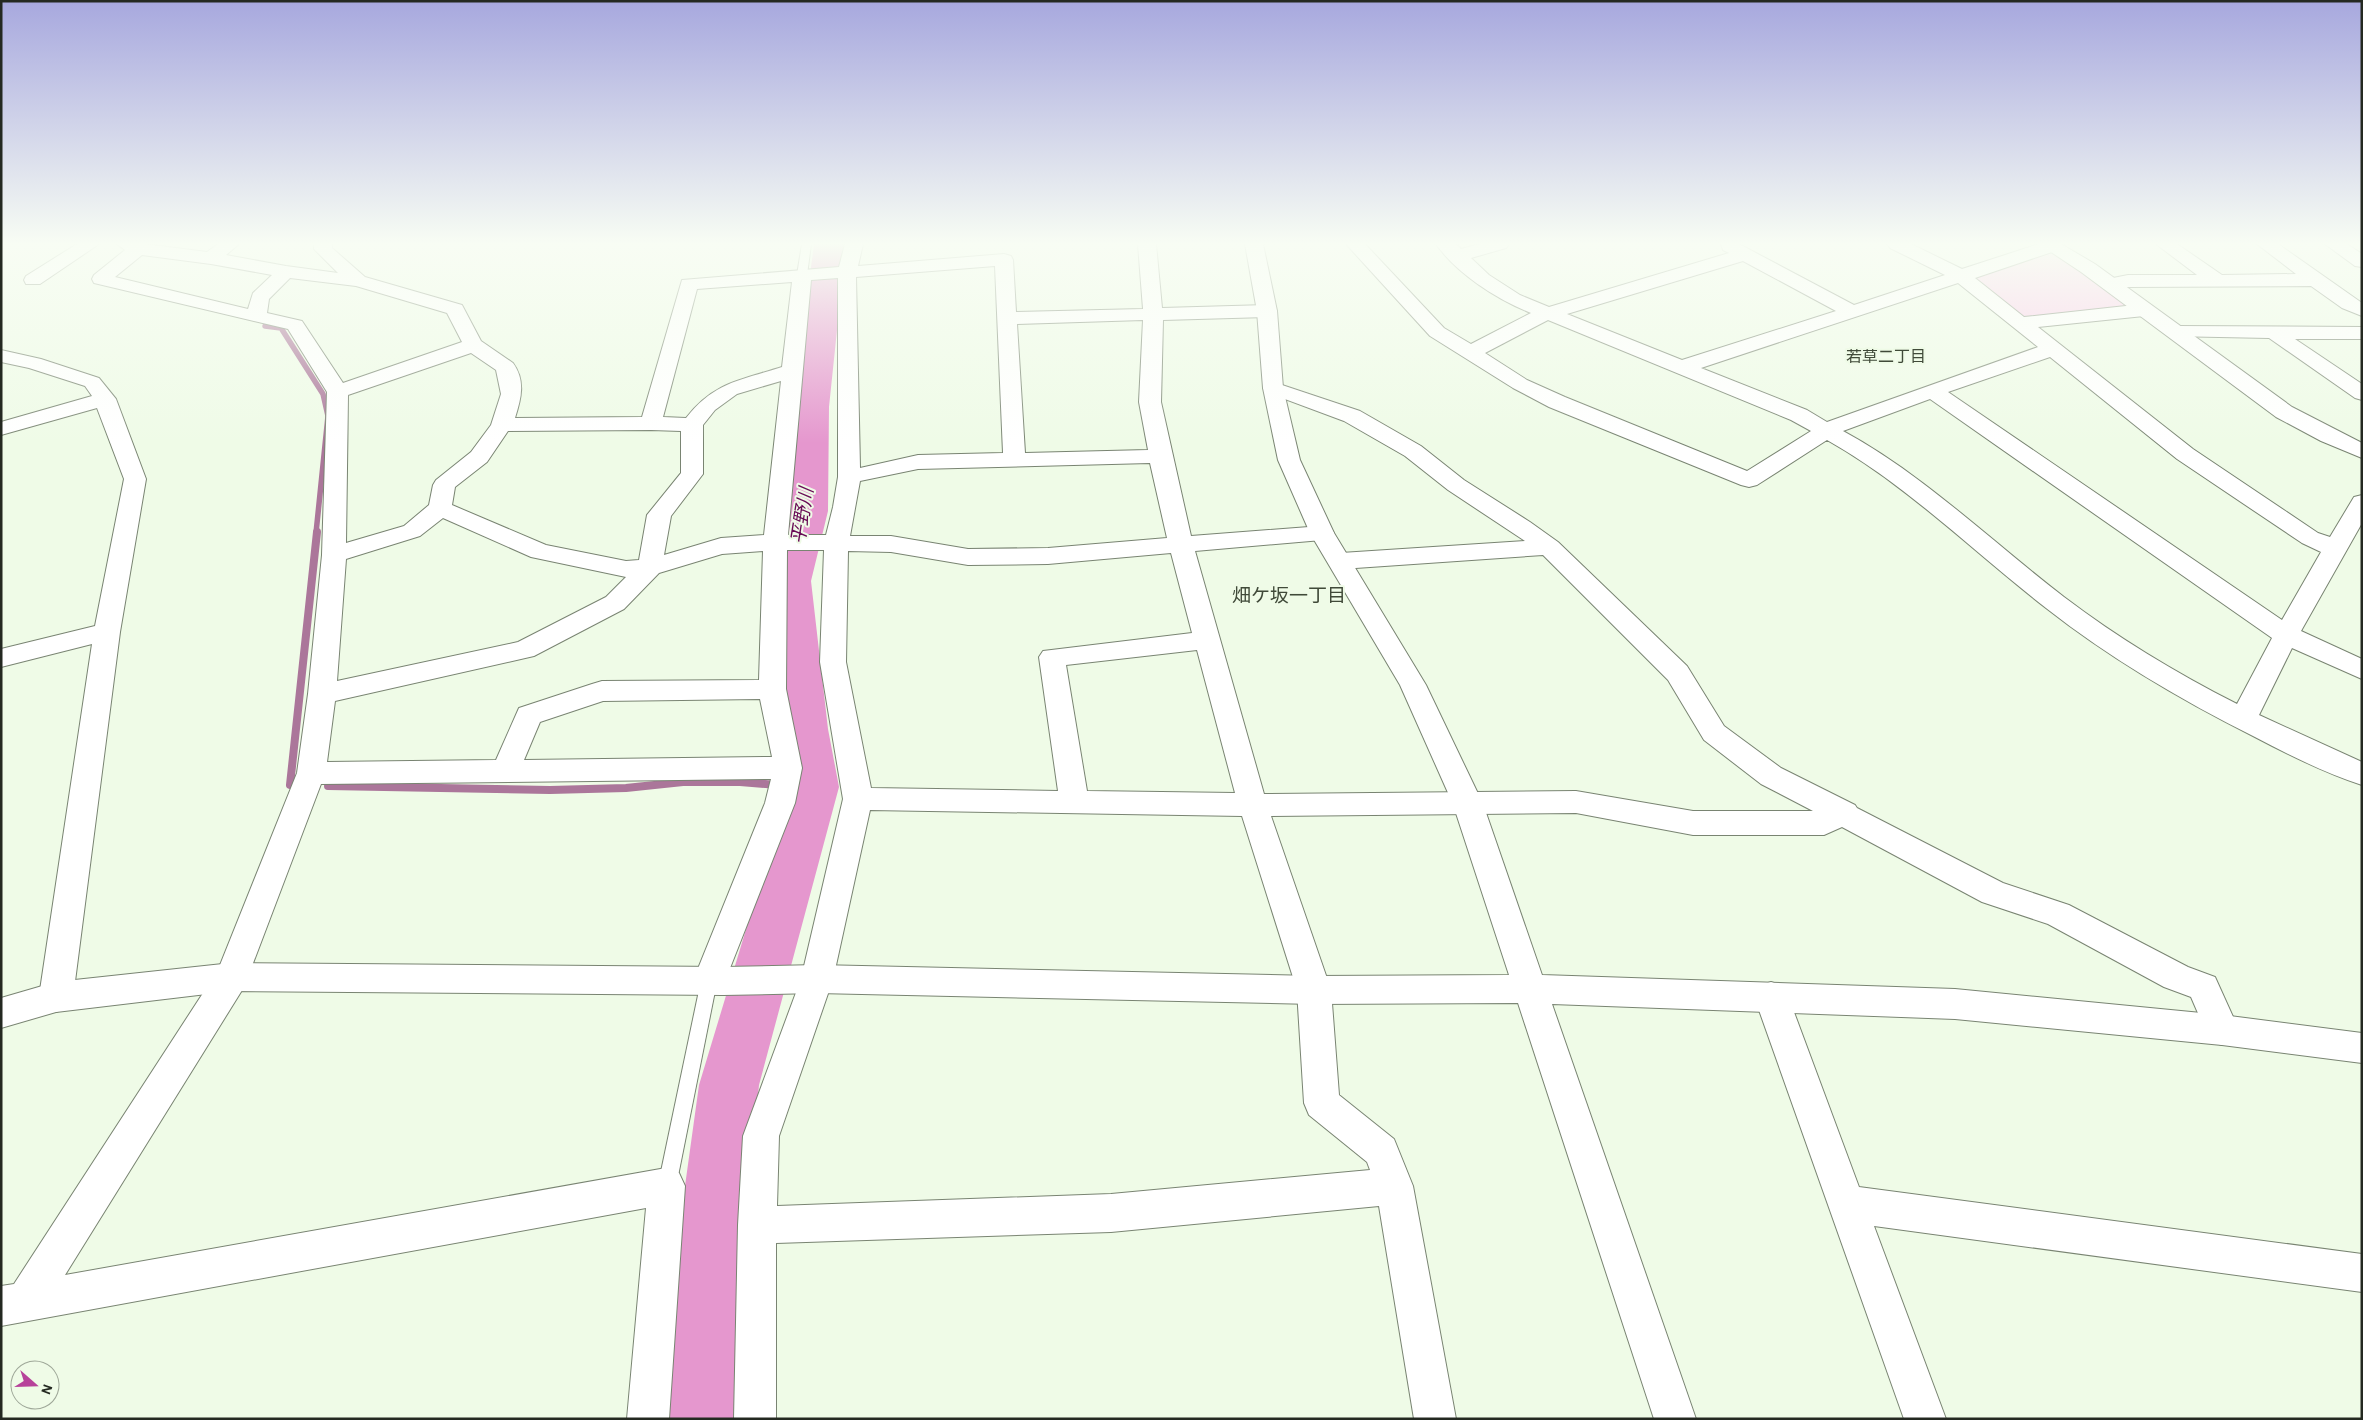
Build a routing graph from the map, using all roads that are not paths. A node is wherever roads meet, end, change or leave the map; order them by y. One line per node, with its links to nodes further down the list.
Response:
1 (229, 310): 18 (street)
2 (258, 310): 18 (street)
3 (456, 310): 24 (street)
4 (682, 310): 35 (street)
5 (798, 310): 29 (street)
6 (850, 310): 43 (street)
7 (1007, 310): 19 (street)
8 (1417, 310): 26 (street)
9 (1537, 310): 17 (street)
10 (1558, 310): 17 (street)
11 (2005, 310): 20 (street)
12 (2141, 310): 20 (street)
13 (2144, 310): 21 (street)
14 (1267, 311): 16 (street); 30 (street)
15 (1852, 311): 28 (street)
16 (1153, 313): 19 (street); 41 (street)
17 (1545, 314): 26 (street); 28 (street)
18 (257, 317): 32 (street)
19 (1008, 318): 42 (street)
20 (2020, 322): 25 (street)
21 (2176, 332): 22 (street); 40 (street)
22 (2274, 333): 23 (street); 33 (street)
23 (2362, 333)
24 (474, 345): 32 (street); 36 (street)
25 (2053, 349): 31 (street); 51 (street)
26 (1469, 352): 39 (street)
27 (1, 356): 34 (street)
28 (1680, 368): 39 (street)
29 (791, 371): 37 (street); 47 (street)
30 (1273, 388): 46 (street); 50 (street)
31 (1932, 391): 39 (street); 56 (street)
32 (338, 392): 52 (street)
33 (2362, 394)
34 (105, 399): 38 (street); 55 (street)
35 (650, 423): 36 (street); 37 (street)
36 (502, 425): 45 (street)
37 (692, 425): 54 (street)
38 (1, 429)
39 (1829, 430): 62 (street)
40 (2362, 451)
41 (1160, 456): 42 (street); 49 (street)
42 (1014, 459): 43 (street)
43 (849, 477): 48 (street)
44 (2362, 502): 51 (street)
45 (440, 508): 52 (street); 54 (street)
46 (1322, 533): 49 (street); 53 (street)
47 (775, 542): 48 (street); 54 (street); 60 (street)
48 (836, 542): 49 (street); 67 (street)
49 (1181, 546): 57 (street)
50 (1549, 547): 53 (street); 71 (street)
51 (2334, 548): 56 (street)
52 (334, 555): 61 (street)
53 (1341, 561): 69 (street)
54 (650, 567): 61 (street)
55 (107, 632): 58 (street); 78 (street)
56 (2286, 635): 59 (street); 62 (street)
57 (1207, 640): 68 (street); 70 (street)
58 (1, 658)
59 (2362, 670)
60 (772, 689): 63 (street); 64 (street)
61 (322, 694): 65 (street)
62 (2242, 719): 66 (street)
63 (788, 768): 64 (street); 74 (street)
64 (504, 772): 65 (street)
65 (311, 773): 72 (street)
66 (2362, 774)
67 (858, 799): 68 (street); 73 (street)
68 (1074, 802): 70 (street)
69 (1468, 804): 70 (street); 71 (street); 75 (street)
70 (1253, 805): 76 (street)
71 (1845, 813): 80 (street)
72 (232, 977): 74 (street); 78 (street); 87 (street)
73 (809, 980): 74 (street); 76 (street); 85 (street)
74 (716, 981): 82 (lane)
75 (1529, 989): 76 (street); 77 (street); 91 (street)
76 (1314, 990): 83 (street)
77 (1771, 996): 80 (street); 84 (street)
78 (56, 998): 79 (street)
79 (1, 1013)
80 (2222, 1030): 81 (street)
81 (2362, 1048)
82 (666, 1186): 87 (street); 88 (street)
83 (1394, 1186): 85 (street); 90 (street)
84 (1848, 1204): 86 (street); 92 (street)
85 (757, 1225): 89 (street)
86 (2362, 1273)
87 (14, 1304)
88 (648, 1419)
89 (755, 1419)
90 (1435, 1419)
91 (1674, 1419)
92 (1925, 1419)

